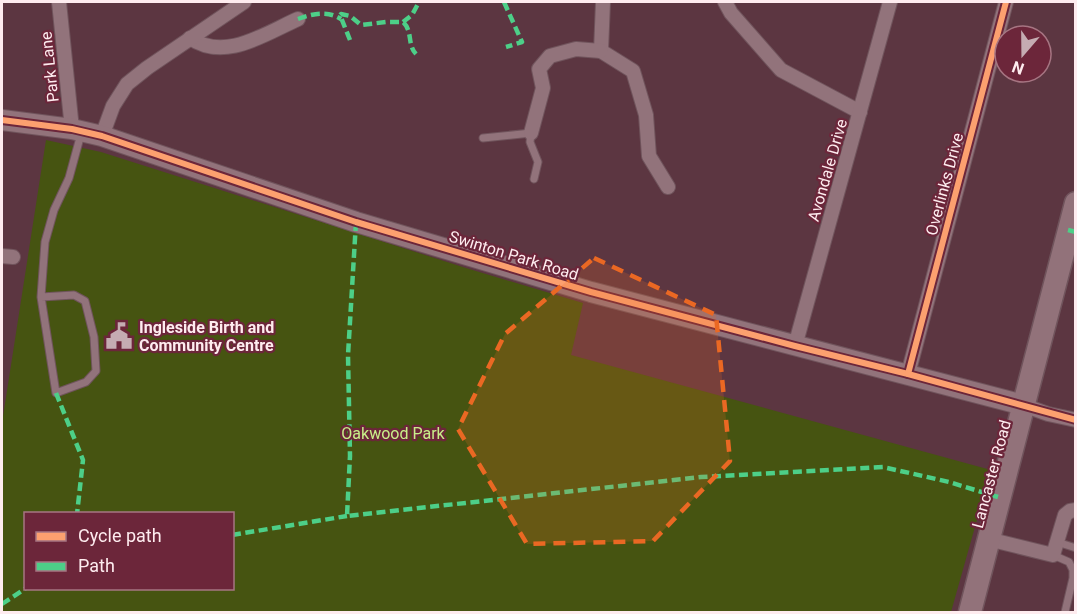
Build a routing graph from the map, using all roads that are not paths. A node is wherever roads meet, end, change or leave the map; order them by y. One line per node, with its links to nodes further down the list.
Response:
1 (59, 2): 12 (street, Park Lane)
2 (244, 2): 8 (street)
3 (603, 2): 9 (street)
4 (725, 2): 10 (street)
5 (890, 2): 10 (street, Avondale Drive)
6 (1005, 2): 21 (street, Overlinks Drive)
7 (298, 19): 8 (street)
8 (190, 38): 14 (street)
9 (601, 51): 13 (street); 17 (street)
10 (860, 112): 20 (street, Avondale Drive)
11 (2, 120): 12 (street, Swinton Park Road)
12 (77, 130): 14 (street, Swinton Park Road); 19 (lane)
13 (531, 133): 15 (lane); 16 (lane)
14 (102, 136): 20 (street, Swinton Park Road)
15 (483, 138)
16 (534, 179)
17 (668, 187)
18 (1076, 203): 22 (main road, Lancaster Road)
19 (41, 297): 19 (lane)
20 (795, 346): 21 (street, Swinton Park Road)
21 (908, 374): 22 (street, Swinton Park Road)
22 (1023, 405): 23 (street); 25 (main road, Lancaster Road)
23 (1076, 420)
24 (1076, 510): 26 (street)
25 (988, 539): 26 (street); 28 (main road, Lancaster Road)
26 (1055, 548): 27 (lane); 29 (lane)
27 (1076, 548)
28 (970, 612)
29 (1065, 612)

